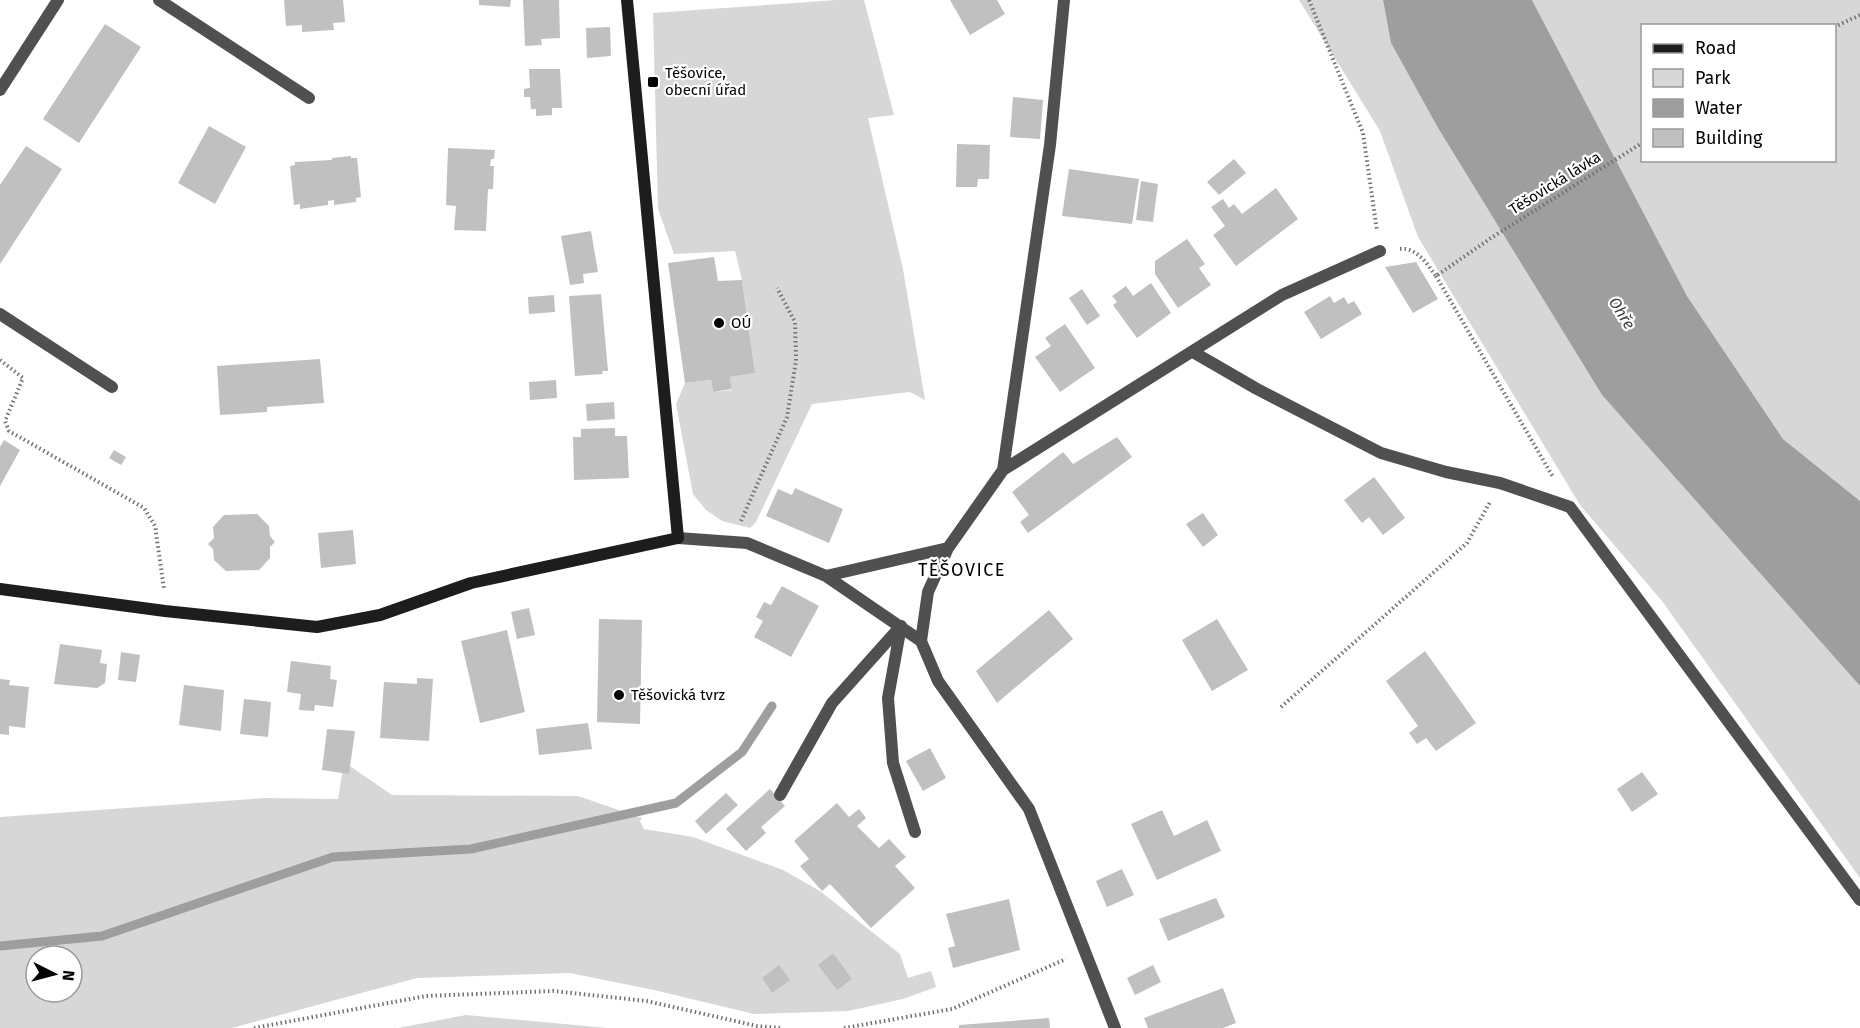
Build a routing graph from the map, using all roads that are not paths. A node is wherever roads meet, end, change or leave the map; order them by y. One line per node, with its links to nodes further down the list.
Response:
1 (58, 0): 5 (street)
2 (159, 0): 6 (street)
3 (627, 0): 12 (street)
4 (1064, 0): 11 (street)
5 (0, 90)
6 (309, 98)
7 (1380, 251): 9 (street)
8 (0, 314): 10 (street)
9 (1193, 351): 11 (street); 20 (street)
10 (112, 387)
11 (1003, 470): 13 (street)
12 (678, 538): 14 (street); 15 (street)
13 (948, 548): 14 (street); 17 (street)
14 (826, 576): 16 (street)
15 (0, 589)
16 (901, 626): 17 (street); 18 (street); 19 (street)
17 (921, 641): 21 (street)
18 (780, 795)
19 (915, 832)
20 (1860, 900)
21 (1115, 1028)

